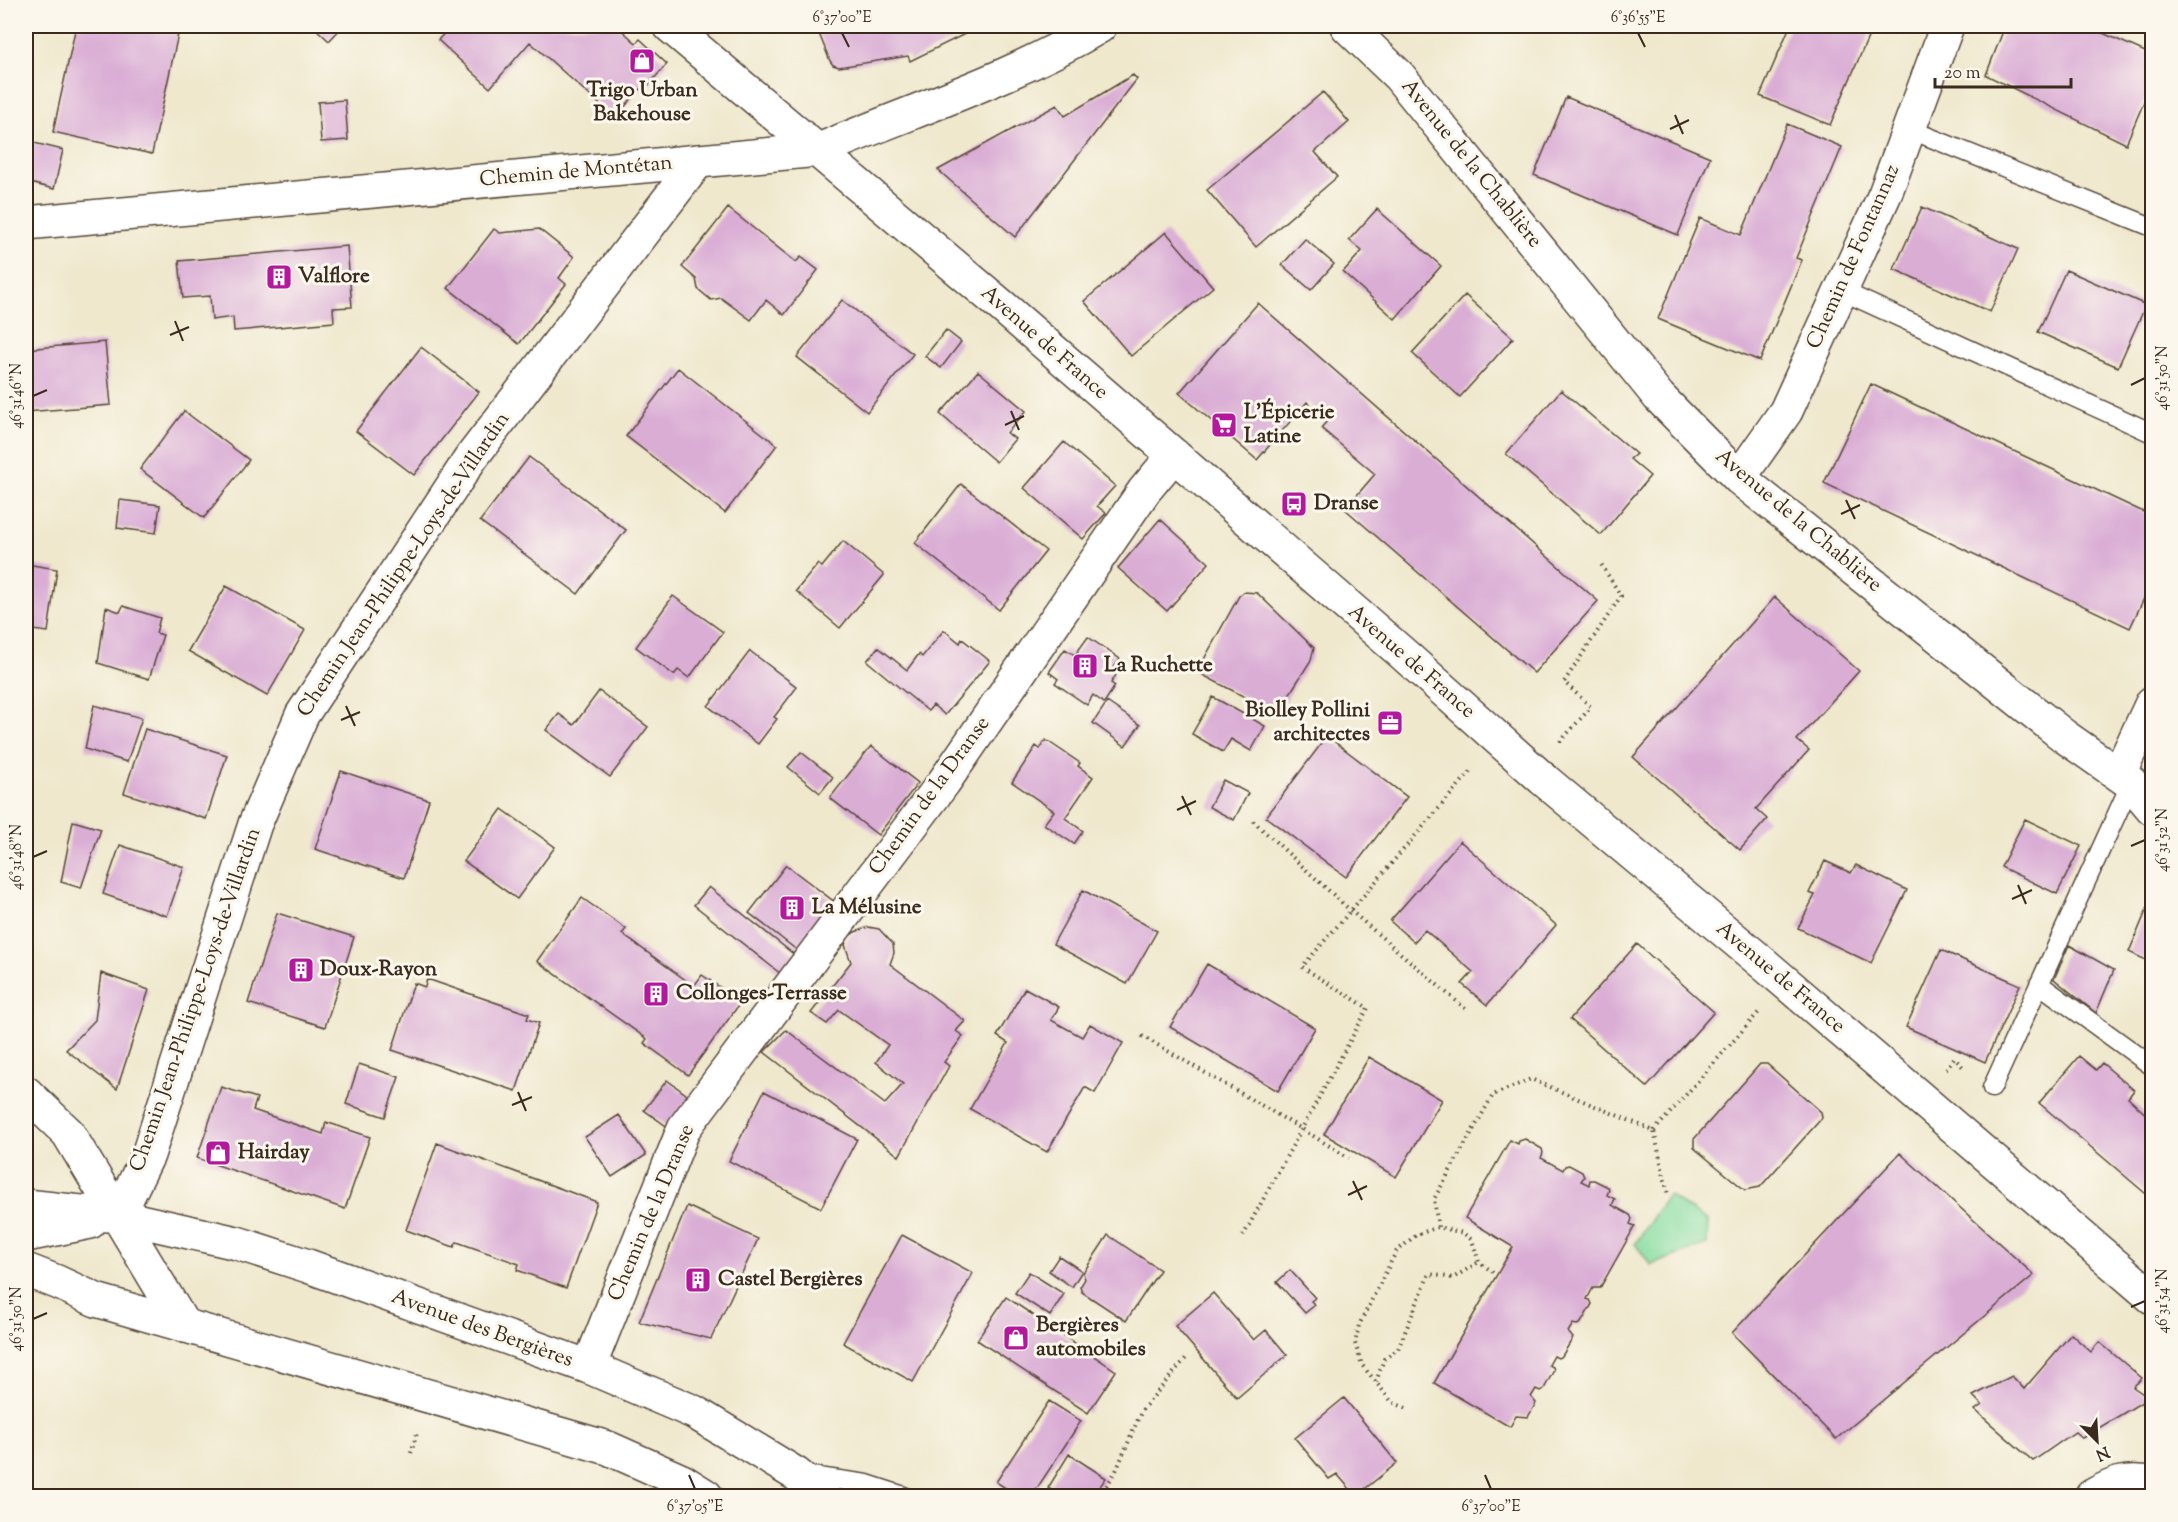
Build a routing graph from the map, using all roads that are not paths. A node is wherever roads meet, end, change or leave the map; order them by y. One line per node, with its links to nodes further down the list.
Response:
1 (670, 26): 6 (street, Avenue de France)
2 (1100, 26): 6 (street, Chemin de Montétan)
3 (1347, 26): 13 (street, Avenue de la Chablière)
4 (1947, 26): 5 (street, Chemin de Fontannaz)
5 (1909, 129): 9 (lane); 10 (street, Chemin de Fontannaz)
6 (819, 150): 7 (street, Chemin de Montétan); 12 (street, Avenue de France)
7 (698, 161): 8 (street, Chemin de Montétan); 22 (street, Chemin Jean-Philippe-Loys-de-Villardin)
8 (26, 223)
9 (2152, 227)
10 (1840, 290): 11 (lane); 13 (street, Chemin de Fontannaz)
11 (2152, 433)
12 (1173, 455): 25 (street, Avenue de France); 27 (street, Chemin de la Dranse)
13 (1739, 477): 15 (street, Avenue de la Chablière)
14 (2152, 703): 15 (street)
15 (2125, 779): 16 (street, Avenue de la Chablière); 17 (lane)
16 (2152, 808)
17 (2039, 984): 18 (lane); 19 (lane)
18 (2152, 1066)
19 (1992, 1088)
20 (26, 1093): 22 (street)
21 (26, 1206): 22 (street, Avenue des Bergières)
22 (118, 1216): 23 (street, Avenue des Bergières); 26 (street); 27 (street, Avenue des Bergières)
23 (26, 1235)
24 (26, 1270): 26 (street)
25 (2152, 1297)
26 (184, 1326): 30 (street)
27 (589, 1367): 28 (street, Avenue des Bergières)
28 (796, 1474): 31 (street, Avenue des Bergières); 32 (lane)
29 (2152, 1483): 33 (street)
30 (706, 1497)
31 (823, 1497)
32 (904, 1497)
33 (2092, 1497)

